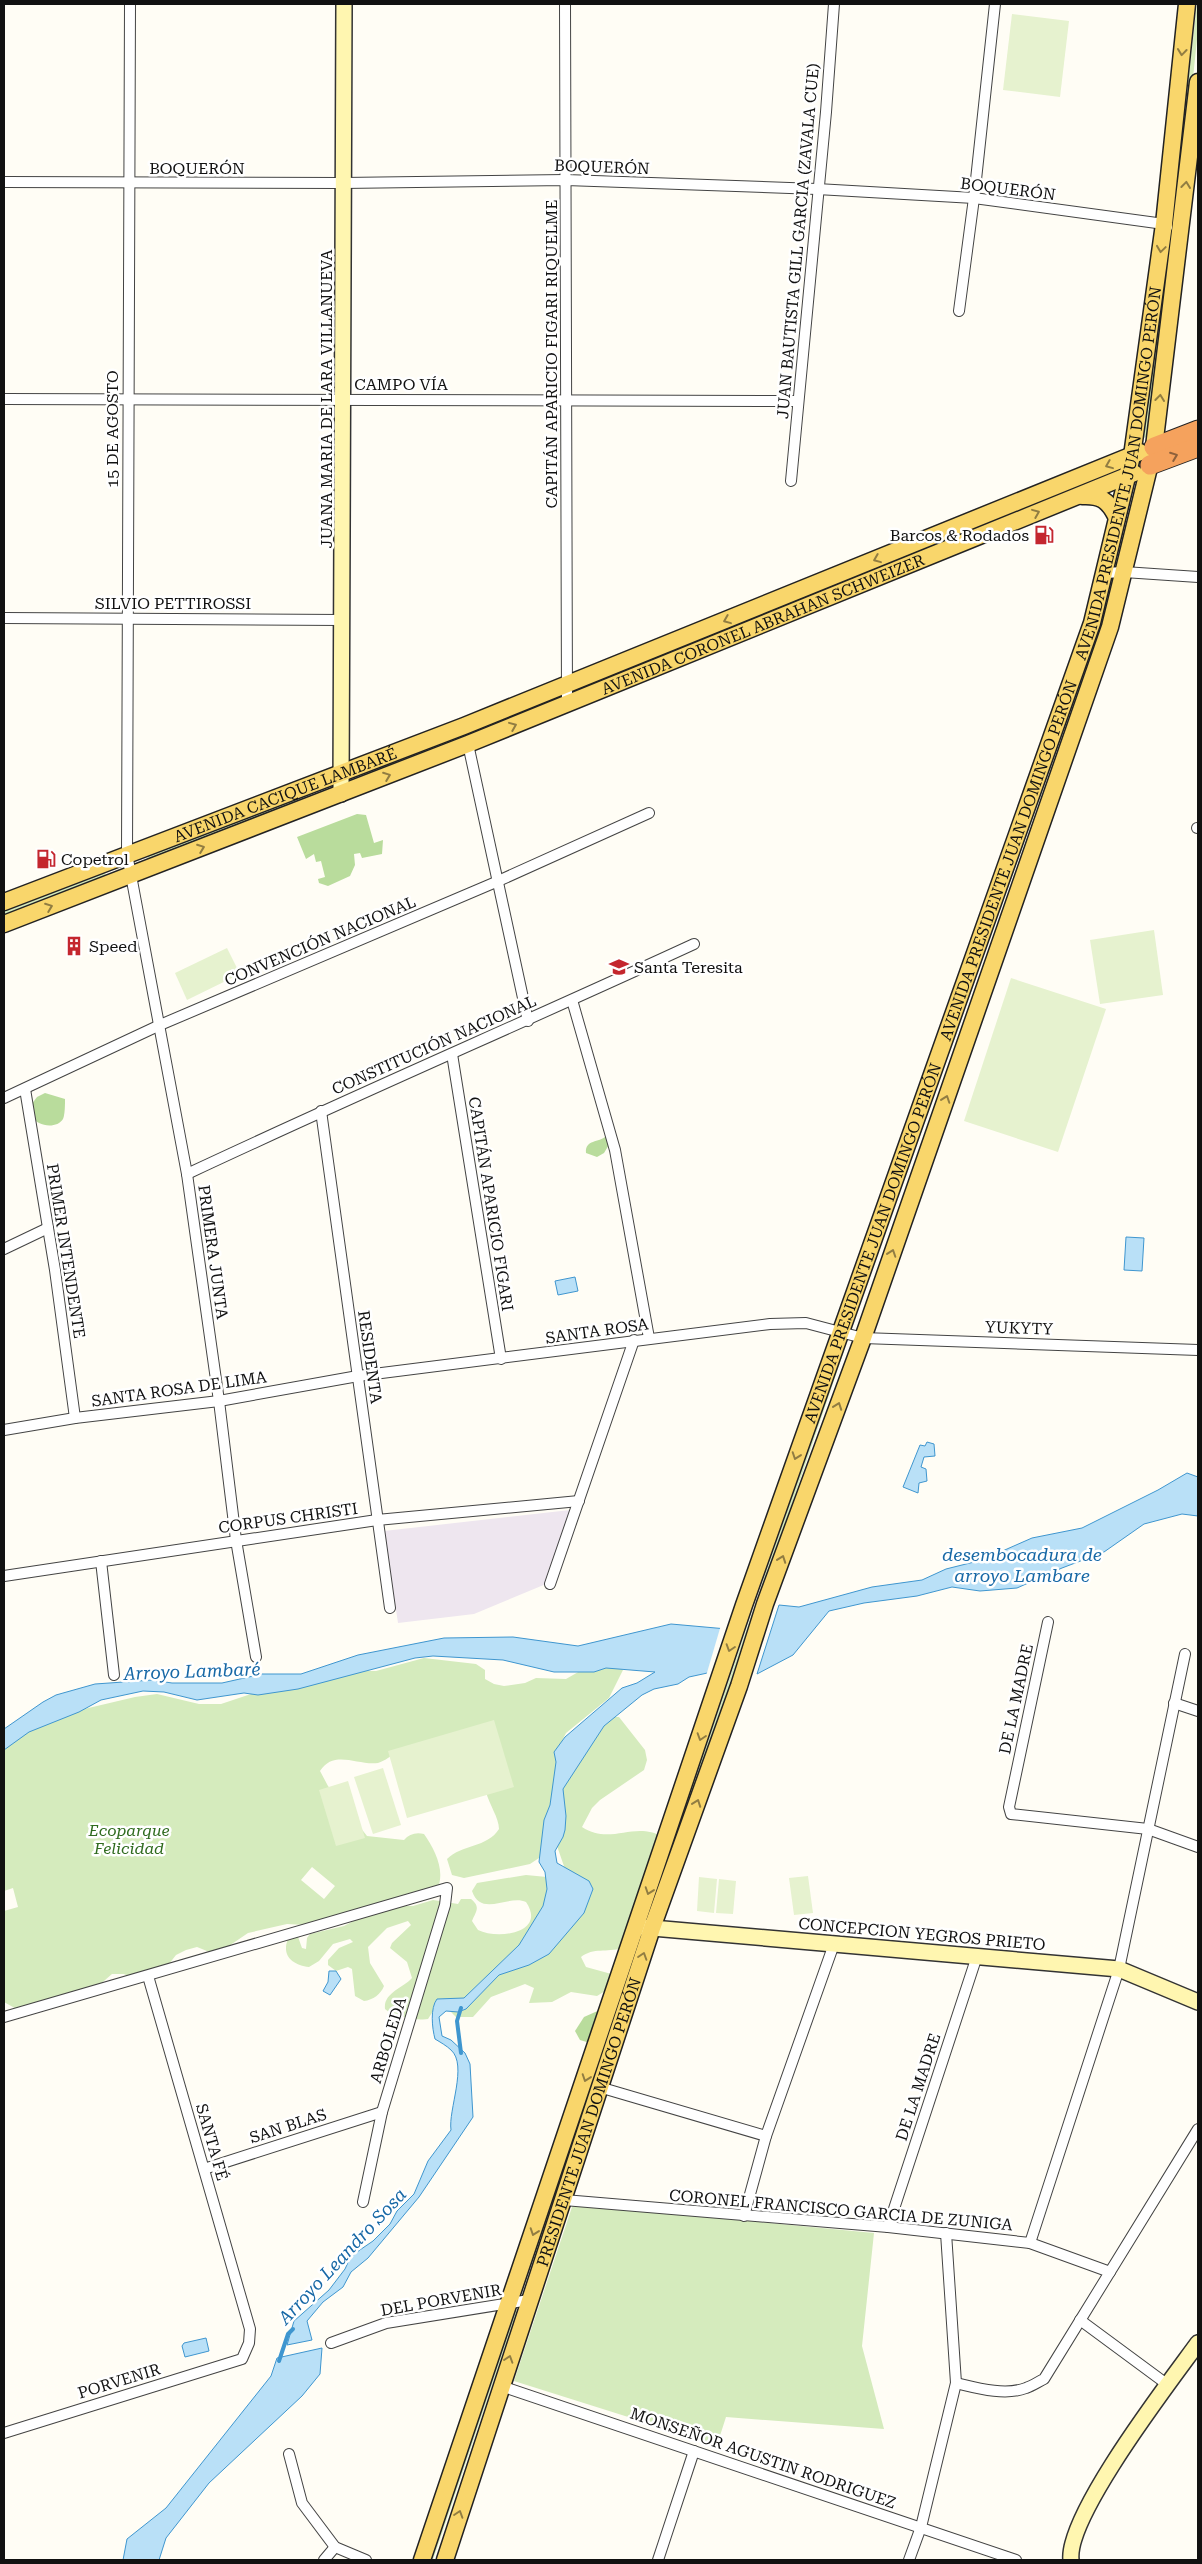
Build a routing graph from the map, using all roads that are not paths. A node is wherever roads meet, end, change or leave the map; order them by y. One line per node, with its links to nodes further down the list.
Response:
1 (130, 4): 11 (street, 15 DE AGOSTO)
2 (344, 4): 12 (street, JUANA MARIA DE LARA VILLANUEVA)
3 (565, 4): 9 (street, CAPITÁN APARICIO FIGARI RIQUELME)
4 (834, 4): 13 (street, JUAN BAUTISTA GILL GARCIA (ZAVALA CUE))
5 (995, 4): 14 (street)
6 (1187, 4): 15 (main road, AVENIDA PRESIDENTE JUAN DOMINGO PERÓN, one-way to 15)
7 (1198, 82): 8 (main road, AVENIDA PRESIDENTE JUAN DOMINGO PERÓN)
8 (1196, 129): 16 (main road, AVENIDA PRESIDENTE JUAN DOMINGO PERÓN, one-way to 8)
9 (566, 180): 12 (street, BOQUERÓN); 13 (street, BOQUERÓN); 20 (street, CAPITÁN APARICIO FIGARI RIQUELME)
10 (4, 182): 11 (street, BOQUERÓN)
11 (130, 183): 12 (street, BOQUERÓN); 19 (street, 15 DE AGOSTO)
12 (343, 183): 21 (street, JUANA MARIA DE LARA VILLANUEVA)
13 (817, 189): 14 (street, BOQUERÓN); 22 (street, JUAN BAUTISTA GILL GARCIA (ZAVALA CUE))
14 (974, 198): 15 (street, BOQUERÓN); 17 (street)
15 (1164, 224): 16 (street); 26 (main road, AVENIDA PRESIDENTE JUAN DOMINGO PERÓN, one-way to 26)
16 (1178, 254): 24 (main road, AVENIDA PRESIDENTE JUAN DOMINGO PERÓN, one-way to 16)
17 (959, 311)
18 (4, 399): 19 (street, CAMPO VÍA)
19 (127, 399): 21 (street, CAMPO VÍA); 36 (street, 15 DE AGOSTO)
20 (566, 399): 21 (street, CAMPO VÍA); 22 (street, CAMPO VÍA); 38 (street, CAPITÁN APARICIO FIGARI RIQUELME)
21 (344, 400): 37 (street, JUANA MARIA DE LARA VILLANUEVA)
22 (798, 401): 29 (street, JUAN BAUTISTA GILL GARCIA (ZAVALA CUE))
23 (1198, 430): 24 (highway, AVENIDA CORONEL ABRAHAN SCHWEIZER)
24 (1154, 447): 26 (main road, AVENIDA CORONEL ABRAHAN SCHWEIZER); 27 (main road, AVENIDA PRESIDENTE JUAN DOMINGO PERÓN)
25 (1198, 447): 27 (highway, AVENIDA CORONEL ABRAHAN SCHWEIZER, one-way to 25)
26 (1132, 456): 28 (main road, AVENIDA PRESIDENTE JUAN DOMINGO PERÓN); 38 (main road, AVENIDA CORONEL ABRAHAN SCHWEIZER, one-way to 38)
27 (1150, 466): 28 (main road, AVENIDA CORONEL ABRAHAN SCHWEIZER); 32 (main road, AVENIDA PRESIDENTE JUAN DOMINGO PERÓN)
28 (1128, 476): 30 (main road, AVENIDA CORONEL ABRAHAN SCHWEIZER); 31 (main road, AVENIDA PRESIDENTE JUAN DOMINGO PERÓN)
29 (791, 481)
30 (1074, 497): 31 (main road); 39 (main road, AVENIDA CORONEL ABRAHAN SCHWEIZER, one-way to 30)
31 (1116, 516): 33 (main road, AVENIDA PRESIDENTE JUAN DOMINGO PERÓN)
32 (1124, 572): 33 (street); 34 (street); 41 (main road, AVENIDA PRESIDENTE JUAN DOMINGO PERÓN)
33 (1104, 573): 40 (main road, AVENIDA PRESIDENTE JUAN DOMINGO PERÓN)
34 (1198, 577)
35 (4, 618): 36 (street, SILVIO PETTIROSSI)
36 (126, 618): 37 (street, SILVIO PETTIROSSI); 46 (street, 15 DE AGOSTO)
37 (342, 620): 43 (street, JUANA MARIA DE LARA VILLANUEVA)
38 (567, 685): 39 (street, CAPITÁN APARICIO FIGARI RIQUELME); 43 (main road, AVENIDA CACIQUE LAMBARÉ)
39 (567, 704): 42 (main road, AVENIDA CORONEL ABRAHAN SCHWEIZER, one-way to 39)
40 (1054, 734): 41 (main road); 62 (main road, AVENIDA PRESIDENTE JUAN DOMINGO PERÓN)
41 (1070, 743): 64 (main road, AVENIDA PRESIDENTE JUAN DOMINGO PERÓN, one-way to 41)
42 (468, 744): 44 (main road, AVENIDA CACIQUE LAMBARÉ, one-way to 42); 48 (street)
43 (341, 774): 44 (street, JUANA MARIA DE LARA VILLANUEVA); 46 (main road, AVENIDA CACIQUE LAMBARÉ)
44 (341, 794): 47 (main road, AVENIDA CACIQUE LAMBARÉ, one-way to 44)
45 (649, 813): 48 (street, CONVENCIÓN NACIONAL)
46 (127, 854): 47 (street, PRIMERA JUNTA); 49 (main road, AVENIDA CACIQUE LAMBARÉ)
47 (130, 876): 50 (main road, AVENIDA CACIQUE LAMBARÉ, one-way to 47); 54 (street, PRIMERA JUNTA)
48 (496, 882): 53 (street); 54 (street, CONVENCIÓN NACIONAL)
49 (4, 902)
50 (4, 924)
51 (694, 944): 52 (street, CONSTITUCIÓN NACIONAL)
52 (572, 1000): 53 (street, CONSTITUCIÓN NACIONAL); 63 (street)
53 (528, 1021): 55 (street, CONSTITUCIÓN NACIONAL)
54 (160, 1025): 56 (street, CONVENCIÓN NACIONAL); 59 (street, PRIMERA JUNTA)
55 (452, 1054): 58 (street, CONSTITUCIÓN NACIONAL); 67 (street, CAPITÁN APARICIO FIGARI)
56 (25, 1089): 57 (street, CONVENCIÓN NACIONAL); 60 (street, PRIMER INTENDENTE)
57 (4, 1098)
58 (321, 1111): 59 (street, CONSTITUCIÓN NACIONAL); 68 (street, RESIDENTA)
59 (187, 1174): 69 (street, PRIMERA JUNTA)
60 (48, 1228): 61 (street); 70 (street, PRIMER INTENDENTE)
61 (4, 1249)
62 (840, 1331): 63 (street, SANTA ROSA); 64 (street, YUKYTY); 84 (main road, AVENIDA PRESIDENTE JUAN DOMINGO PERÓN, one-way to 84)
63 (650, 1338): 65 (street, SANTA ROSA)
64 (862, 1338): 66 (street, YUKYTY); 83 (main road, AVENIDA PRESIDENTE JUAN DOMINGO PERÓN, one-way to 64)
65 (634, 1340): 67 (street, SANTA ROSA); 72 (street)
66 (1198, 1350)
67 (500, 1359): 68 (street, SANTA ROSA)
68 (358, 1376): 69 (street, SANTA ROSA DE LIMA); 73 (street, RESIDENTA)
69 (219, 1401): 70 (street, SANTA ROSA DE LIMA); 74 (street, PRIMERA JUNTA)
70 (75, 1418): 71 (street, SANTA ROSA DE LIMA)
71 (4, 1430)
72 (579, 1501): 73 (street, CORPUS CHRISTI); 77 (street)
73 (378, 1520): 74 (street, CORPUS CHRISTI); 78 (street, RESIDENTA)
74 (236, 1540): 75 (street, CORPUS CHRISTI); 81 (street, PRIMERA JUNTA)
75 (101, 1561): 76 (street, CORPUS CHRISTI); 82 (street)
76 (4, 1576)
77 (550, 1584)
78 (390, 1608)
79 (1048, 1622): 87 (street, DE LA MADRE)
80 (1185, 1654): 85 (street)
81 (256, 1657)
82 (114, 1675)
83 (739, 1686): 89 (main road, PRESIDENTE JUAN DOMINGO PERÓN, one-way to 83)
84 (716, 1691): 89 (main road, PRESIDENTE JUAN DOMINGO PERÓN, one-way to 89)
85 (1174, 1704): 86 (street); 87 (street)
86 (1198, 1711)
87 (1148, 1829): 88 (street); 92 (street)
88 (1198, 1847)
89 (644, 1928): 90 (street, CONCEPCION YEGROS PRIETO); 96 (main road, PRESIDENTE JUAN DOMINGO PERÓN)
90 (834, 1944): 91 (street, CONCEPCION YEGROS PRIETO); 100 (street)
91 (977, 1956): 92 (street, CONCEPCION YEGROS PRIETO); 105 (street, DE LA MADRE)
92 (1119, 1969): 94 (street, CONCEPCION YEGROS PRIETO); 107 (street)
93 (148, 1976): 95 (street); 98 (street, ARBOLEDA); 101 (street, SANTA FÉ)
94 (1198, 2002)
95 (4, 2017)
96 (605, 2046): 97 (main road, PRESIDENTE JUAN DOMINGO PERÓN); 110 (main road, PRESIDENTE JUAN DOMINGO PERÓN, one-way to 110)
97 (600, 2086): 100 (street); 102 (main road, PRESIDENTE JUAN DOMINGO PERÓN)
98 (382, 2112): 101 (street, SAN BLAS); 103 (street, ARBOLEDA)
99 (1198, 2129): 108 (street)
100 (766, 2136): 104 (street)
101 (204, 2169): 114 (street, SANTA FÉ)
102 (564, 2200): 104 (street, CORONEL FRANCISCO GARCIA DE ZUNIGA); 109 (main road, PRESIDENTE JUAN DOMINGO PERÓN)
103 (363, 2202)
104 (744, 2216): 105 (street, CORONEL FRANCISCO GARCIA DE ZUNIGA)
105 (888, 2227): 106 (street, CORONEL FRANCISCO GARCIA DE ZUNIGA)
106 (946, 2233): 107 (street, CORONEL FRANCISCO GARCIA DE ZUNIGA); 115 (street)
107 (1030, 2243): 108 (street, CORONEL FRANCISCO GARCIA DE ZUNIGA)
108 (1110, 2272): 111 (street)
109 (529, 2300): 110 (street, DEL PORVENIR); 117 (main road, PRESIDENTE JUAN DOMINGO PERÓN, one-way to 109)
110 (508, 2304): 112 (street, DEL PORVENIR); 125 (main road, PRESIDENTE JUAN DOMINGO PERÓN)
111 (1080, 2320): 115 (street); 116 (street)
112 (331, 2342)
113 (1198, 2343): 116 (street)
114 (242, 2358): 118 (street, PORVENIR)
115 (956, 2383): 121 (street)
116 (1168, 2385): 130 (street)
117 (500, 2386): 119 (street, MONSEÑOR AGUSTIN RODRIGUEZ); 126 (main road, PRESIDENTE JUAN DOMINGO PERÓN, one-way to 117)
118 (4, 2433)
119 (694, 2451): 121 (street, MONSEÑOR AGUSTIN RODRIGUEZ); 127 (street)
120 (290, 2454): 122 (street)
121 (921, 2527): 128 (street); 129 (street, MONSEÑOR AGUSTIN RODRIGUEZ)
122 (335, 2546): 123 (street); 124 (street)
123 (324, 2560)
124 (366, 2560)
125 (422, 2560)
126 (445, 2560)
127 (658, 2560)
128 (909, 2560)
129 (1016, 2560)
130 (1071, 2560)

